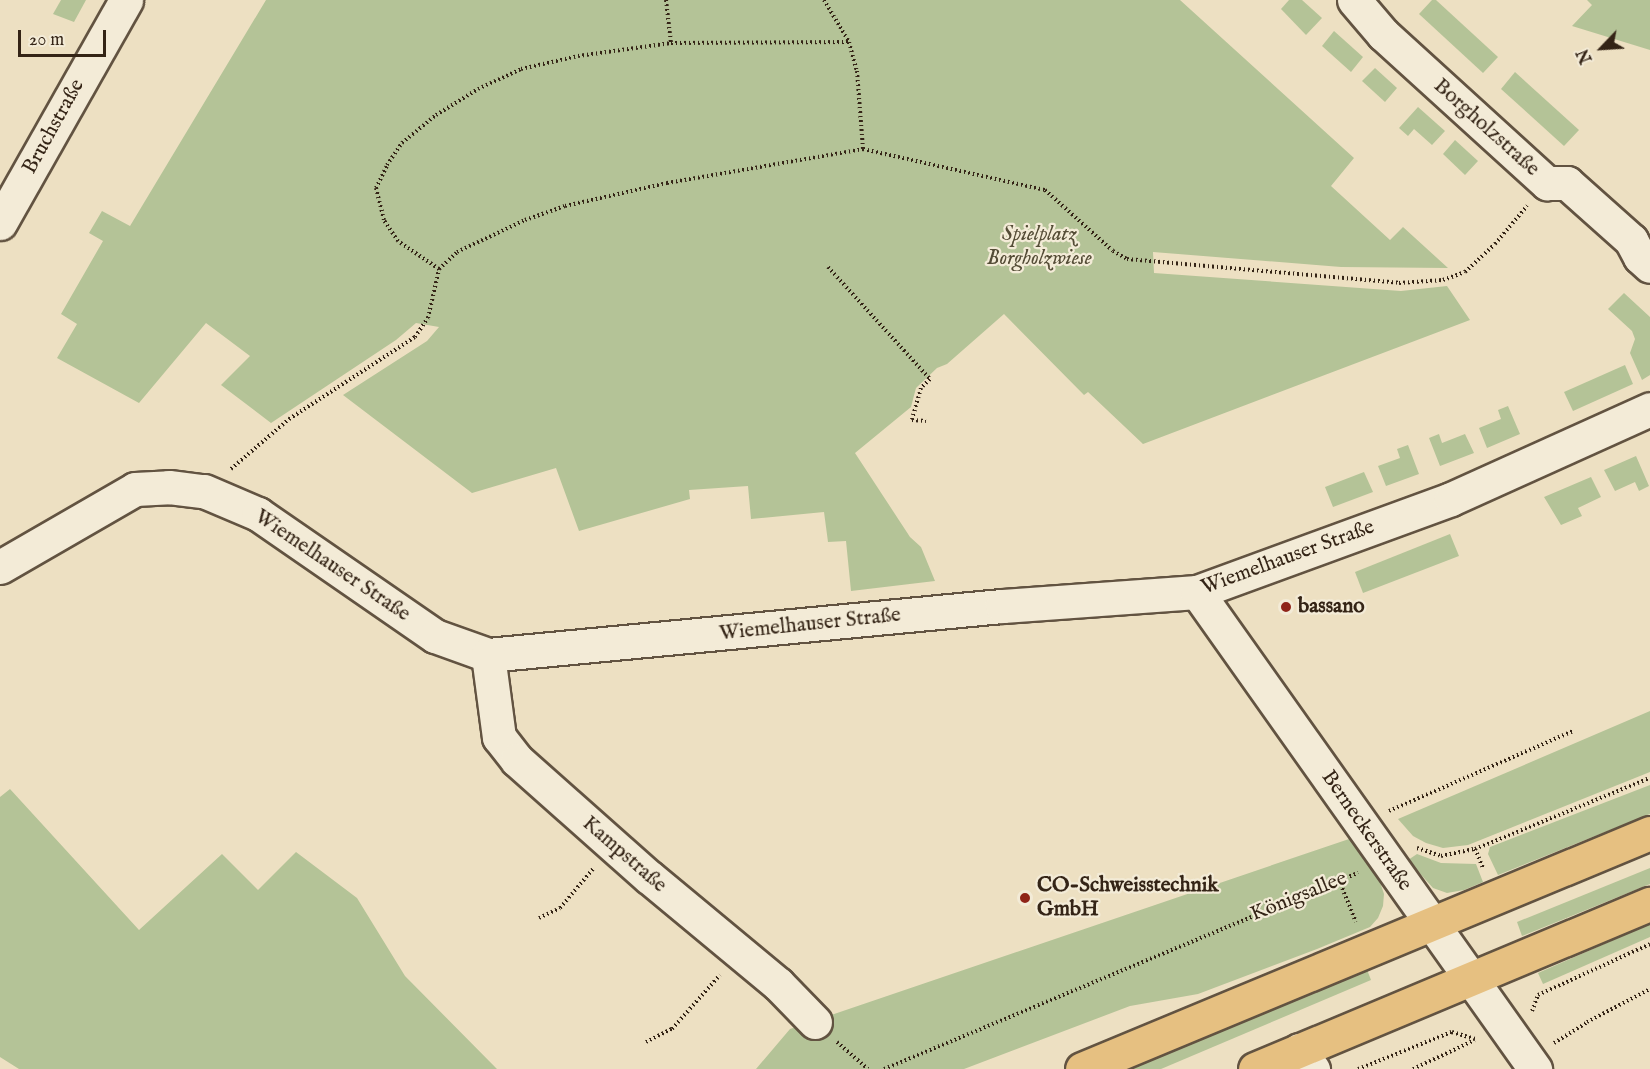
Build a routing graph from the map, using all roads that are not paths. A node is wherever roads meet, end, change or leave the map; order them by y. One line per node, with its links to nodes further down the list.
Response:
1 (126, 0): 3 (street, Bruchstraße)
2 (1354, 0): 4 (street, Borgholzstraße)
3 (0, 223)
4 (1650, 266)
5 (1650, 409): 7 (street, Wiemelhauser Straße)
6 (0, 567): 8 (street, Wiemelhauser Straße)
7 (1197, 592): 8 (street, Wiemelhauser Straße); 11 (street, Berneckerstraße)
8 (488, 655): 13 (street, Kampstraße)
9 (1650, 833): 11 (main road)
10 (1650, 904): 12 (main road)
11 (1430, 923): 12 (street, Berneckerstraße); 16 (main road)
12 (1470, 978): 14 (street, Berneckerstraße); 15 (main road)
13 (815, 1022)
14 (1542, 1057)
15 (1306, 1059): 17 (main road)
16 (1082, 1069)
17 (1255, 1069)

